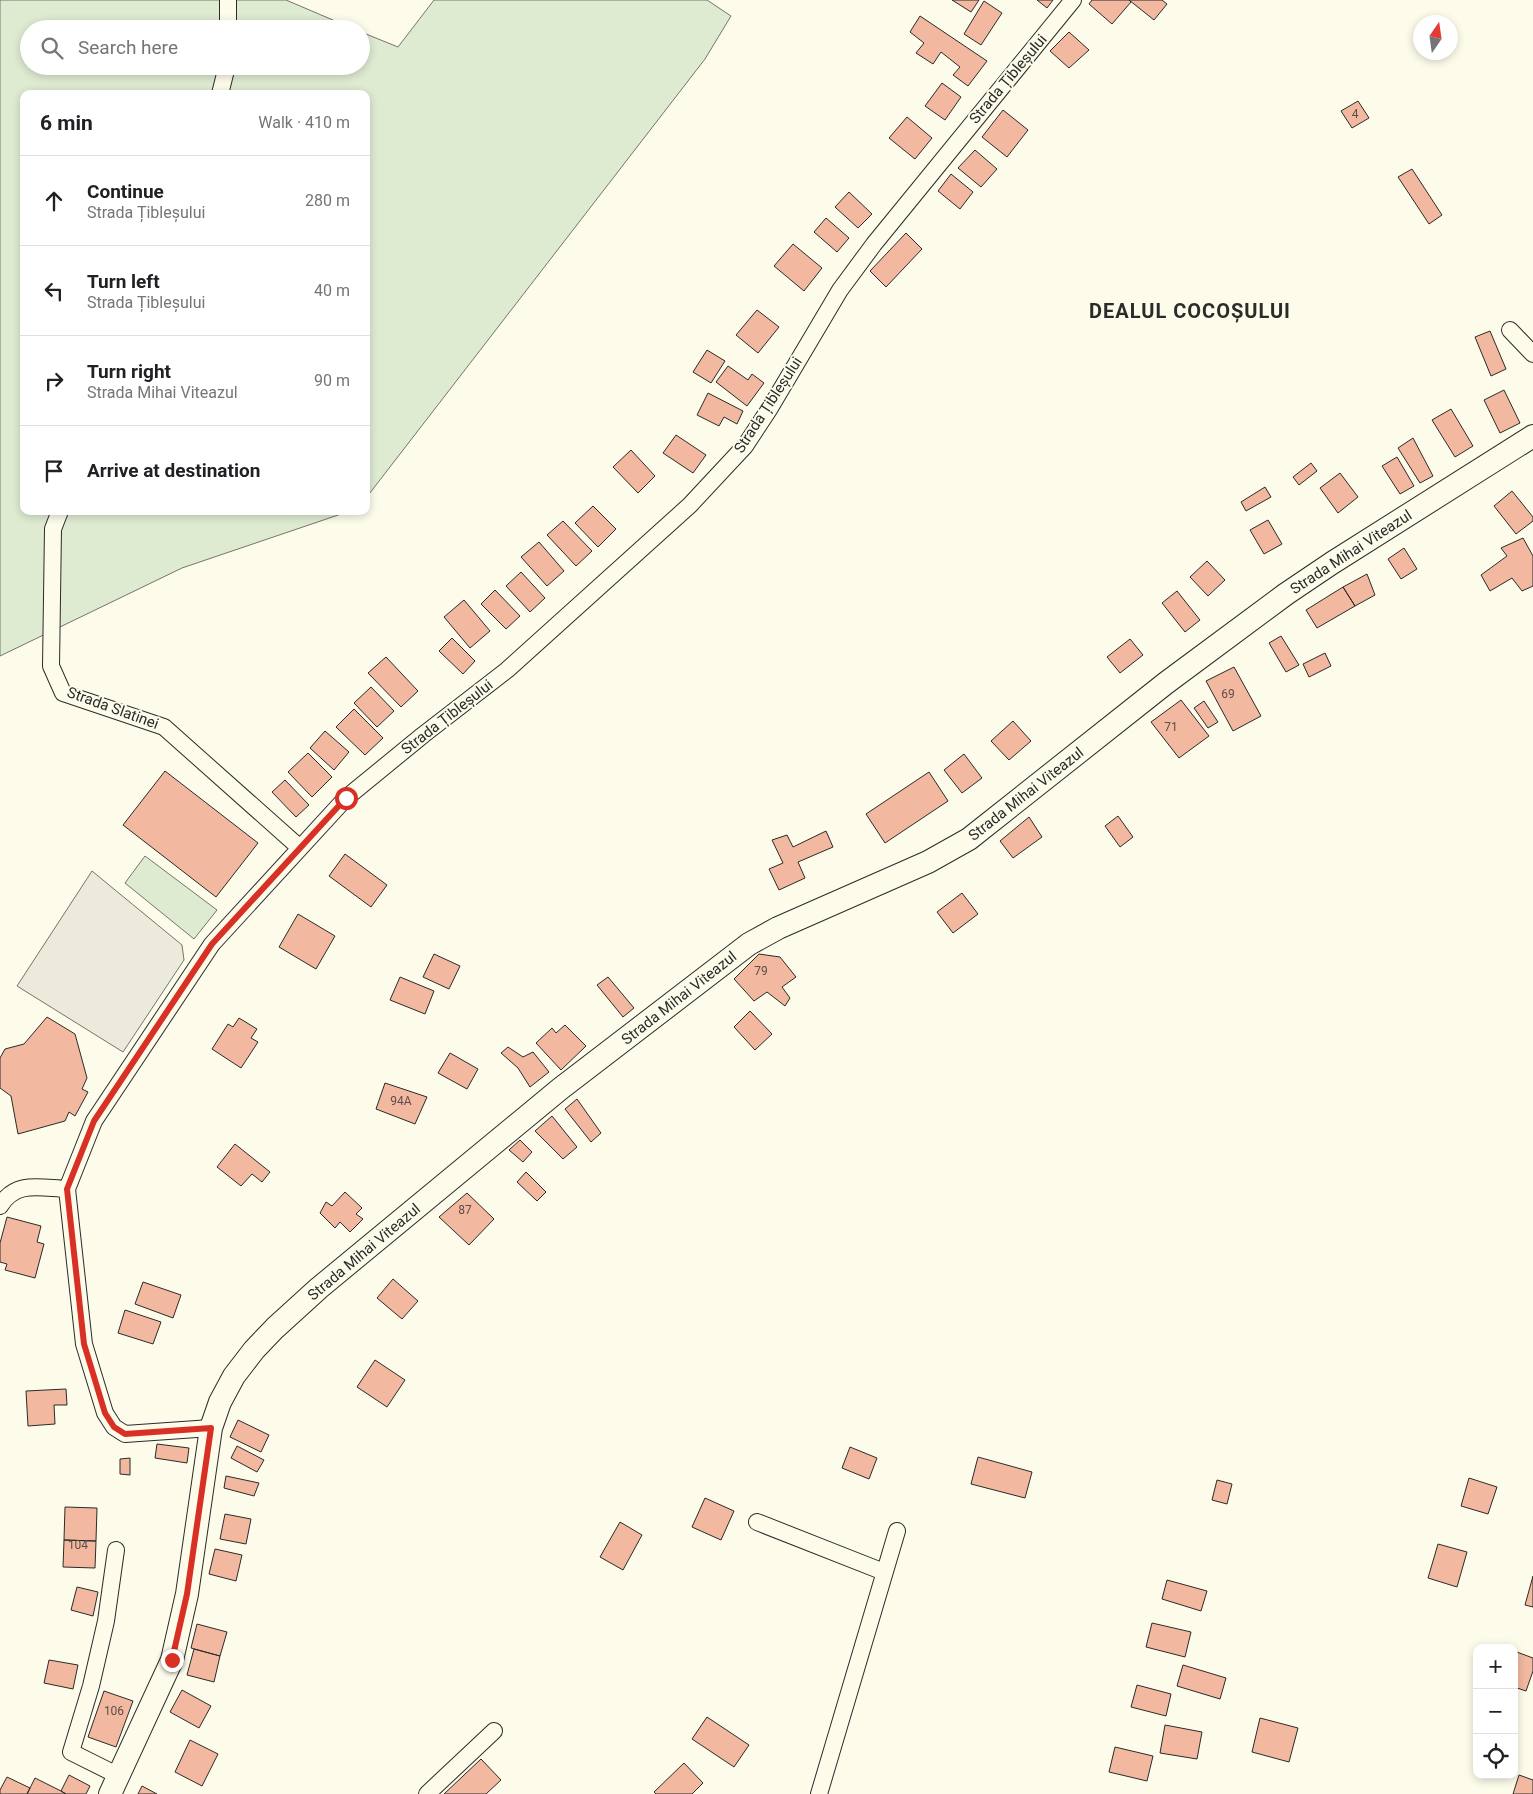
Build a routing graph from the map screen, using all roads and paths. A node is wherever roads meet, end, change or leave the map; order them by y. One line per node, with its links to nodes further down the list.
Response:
1 (228, 0): 3 (street)
2 (1073, 0): 10 (street, Strada Țibleșului)
3 (228, 20)
4 (225, 75): 5 (street)
5 (221, 90)
6 (1510, 330): 7 (street)
7 (1533, 354)
8 (1533, 436): 13 (main road, Strada Mihai Viteazul)
9 (59, 515): 10 (street, Strada Slatinei)
10 (300, 848): 11 (street, Strada Țibleșului)
11 (67, 1189): 12 (street); 13 (street, Strada Țibleșului)
12 (0, 1206)
13 (211, 1428): 19 (main road, Strada Mihai Viteazul)
14 (757, 1522): 17 (street)
15 (897, 1531): 17 (street)
16 (116, 1550): 19 (street)
17 (884, 1572): 21 (street)
18 (494, 1731): 20 (street)
19 (114, 1785)
20 (427, 1794)
21 (818, 1794)

